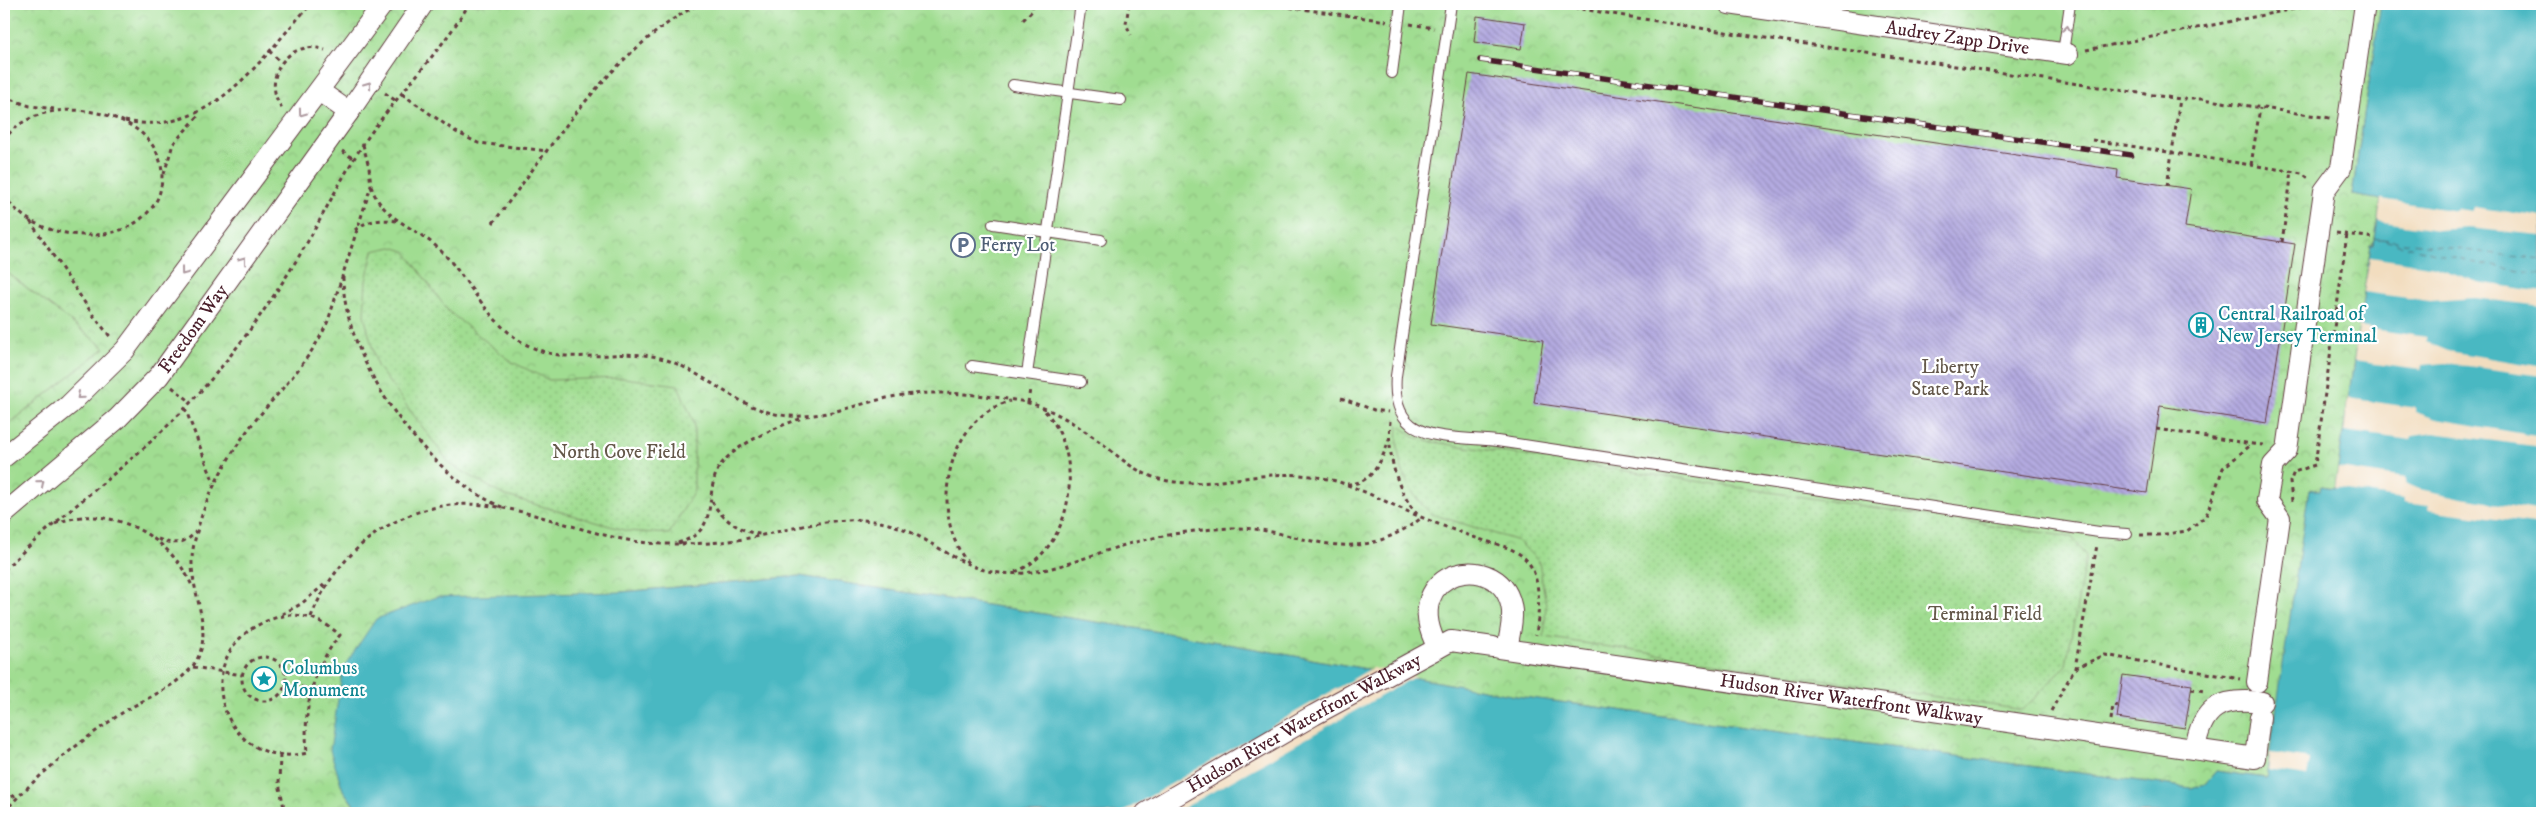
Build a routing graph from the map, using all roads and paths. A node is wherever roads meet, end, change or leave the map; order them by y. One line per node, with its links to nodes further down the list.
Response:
1 (311, 4): 23 (path)
2 (383, 4): 28 (street)
3 (423, 4): 37 (street, Freedom Way, one-way to 3)
4 (469, 4): 30 (path)
5 (690, 4): 18 (path)
6 (699, 4): 18 (path)
7 (1033, 4): 19 (path)
8 (1081, 4): 29 (lane)
9 (1128, 4): 22 (path)
10 (1266, 4): 20 (path)
11 (1402, 4): 20 (lane)
12 (1451, 4): 21 (lane)
13 (1550, 4): 32 (path)
14 (1729, 4): 24 (street, Audrey Zapp Drive)
15 (2070, 4): 24 (lane, one-way to 15)
16 (2319, 4): 24 (path)
17 (2365, 4): 38 (street, Hudson River Waterfront Walkway)
18 (695, 6): 43 (path)
19 (1023, 20)
20 (1399, 22): 21 (path); 26 (lane)
21 (1447, 30): 87 (lane)
22 (1130, 36)
23 (269, 51): 25 (path); 36 (path)
24 (2066, 54)
25 (281, 62)
26 (1392, 73)
27 (1013, 85): 29 (lane)
28 (319, 91): 37 (street); 62 (street, one-way to 62)
29 (1068, 93): 33 (lane); 57 (lane)
30 (402, 94): 42 (path); 43 (path)
31 (4, 97): 35 (path)
32 (2180, 99): 34 (path); 44 (path)
33 (1121, 100)
34 (2260, 108): 38 (path); 45 (path)
35 (58, 109): 39 (path); 41 (path)
36 (203, 111): 39 (path); 47 (path)
37 (349, 112): 65 (street, Freedom Way, one-way to 37)
38 (2348, 120): 50 (street, Hudson River Waterfront Walkway)
39 (122, 121): 47 (path)
40 (2092, 140): 44 (path)
41 (4, 141)
42 (363, 145): 48 (path); 69 (path)
43 (548, 151): 54 (path)
44 (2172, 153): 45 (path); 49 (path)
45 (2251, 165): 46 (path)
46 (2292, 171): 50 (path); 60 (path)
47 (162, 182): 52 (path)
48 (371, 186): 53 (path); 56 (path)
49 (2167, 186)
50 (2324, 191): 108 (street, Hudson River Waterfront Walkway)
51 (4, 195): 52 (path)
52 (30, 221): 62 (path)
53 (397, 222): 56 (path); 72 (path)
54 (493, 223)
55 (993, 224): 57 (lane)
56 (355, 231): 61 (path)
57 (1048, 232): 59 (lane); 64 (lane)
58 (2375, 238): 78 (path)
59 (1102, 240)
60 (2282, 242)
61 (343, 269): 80 (path); 82 (path)
62 (125, 350): 77 (street, one-way to 77)
63 (972, 366): 64 (lane)
64 (1027, 374): 66 (lane)
65 (159, 376): 69 (path); 83 (street, Freedom Way, one-way to 65)
66 (1081, 382)
67 (1341, 398): 74 (path)
68 (1013, 400): 70 (path); 72 (path); 92 (path)
69 (191, 402): 71 (path)
70 (1042, 407): 79 (path); 94 (path)
71 (185, 408): 80 (path); 86 (path)
72 (808, 416): 81 (path)
73 (2156, 429): 75 (path)
74 (1390, 436): 79 (path); 84 (path)
75 (2252, 444): 76 (path); 89 (path)
76 (2264, 445)
77 (4, 457)
78 (2290, 482)
79 (1342, 483): 84 (path)
80 (214, 484): 85 (path)
81 (711, 500): 88 (path); 91 (path)
82 (512, 511): 91 (path); 95 (path)
83 (4, 514)
84 (1423, 518): 94 (path); 101 (path)
85 (199, 525): 90 (path); 96 (path)
86 (44, 532): 90 (path); 93 (path)
87 (2099, 532): 89 (lane); 103 (path)
88 (765, 534): 91 (path); 92 (path)
89 (2127, 534)
90 (150, 535): 96 (path)
91 (668, 544)
92 (969, 564): 94 (path)
93 (4, 570)
94 (1012, 573)
95 (330, 578): 97 (path); 98 (path)
96 (196, 595): 102 (path)
97 (276, 617): 98 (path); 104 (path)
98 (311, 617): 107 (path)
99 (1500, 648): 100 (street, Hudson River Waterfront Walkway); 100 (street, Hudson River Waterfront Walkway); 101 (street, Hudson River Waterfront Walkway)
100 (1430, 652): 116 (street, Hudson River Waterfront Walkway)
101 (1533, 653): 109 (street, Hudson River Waterfront Walkway)
102 (193, 667): 104 (path); 112 (path)
103 (2075, 668): 108 (path); 109 (path)
104 (221, 672): 105 (path); 111 (path)
105 (242, 675): 106 (path); 106 (path)
106 (285, 684): 107 (path)
107 (311, 689): 111 (path)
108 (2261, 701): 110 (street); 110 (street, Hudson River Waterfront Walkway)
109 (2040, 727): 110 (street, Hudson River Waterfront Walkway)
110 (2195, 749)
111 (280, 755): 115 (path)
112 (24, 791): 113 (path); 114 (path)
113 (4, 799)
114 (4, 812)
115 (286, 813)
116 (1146, 813)

